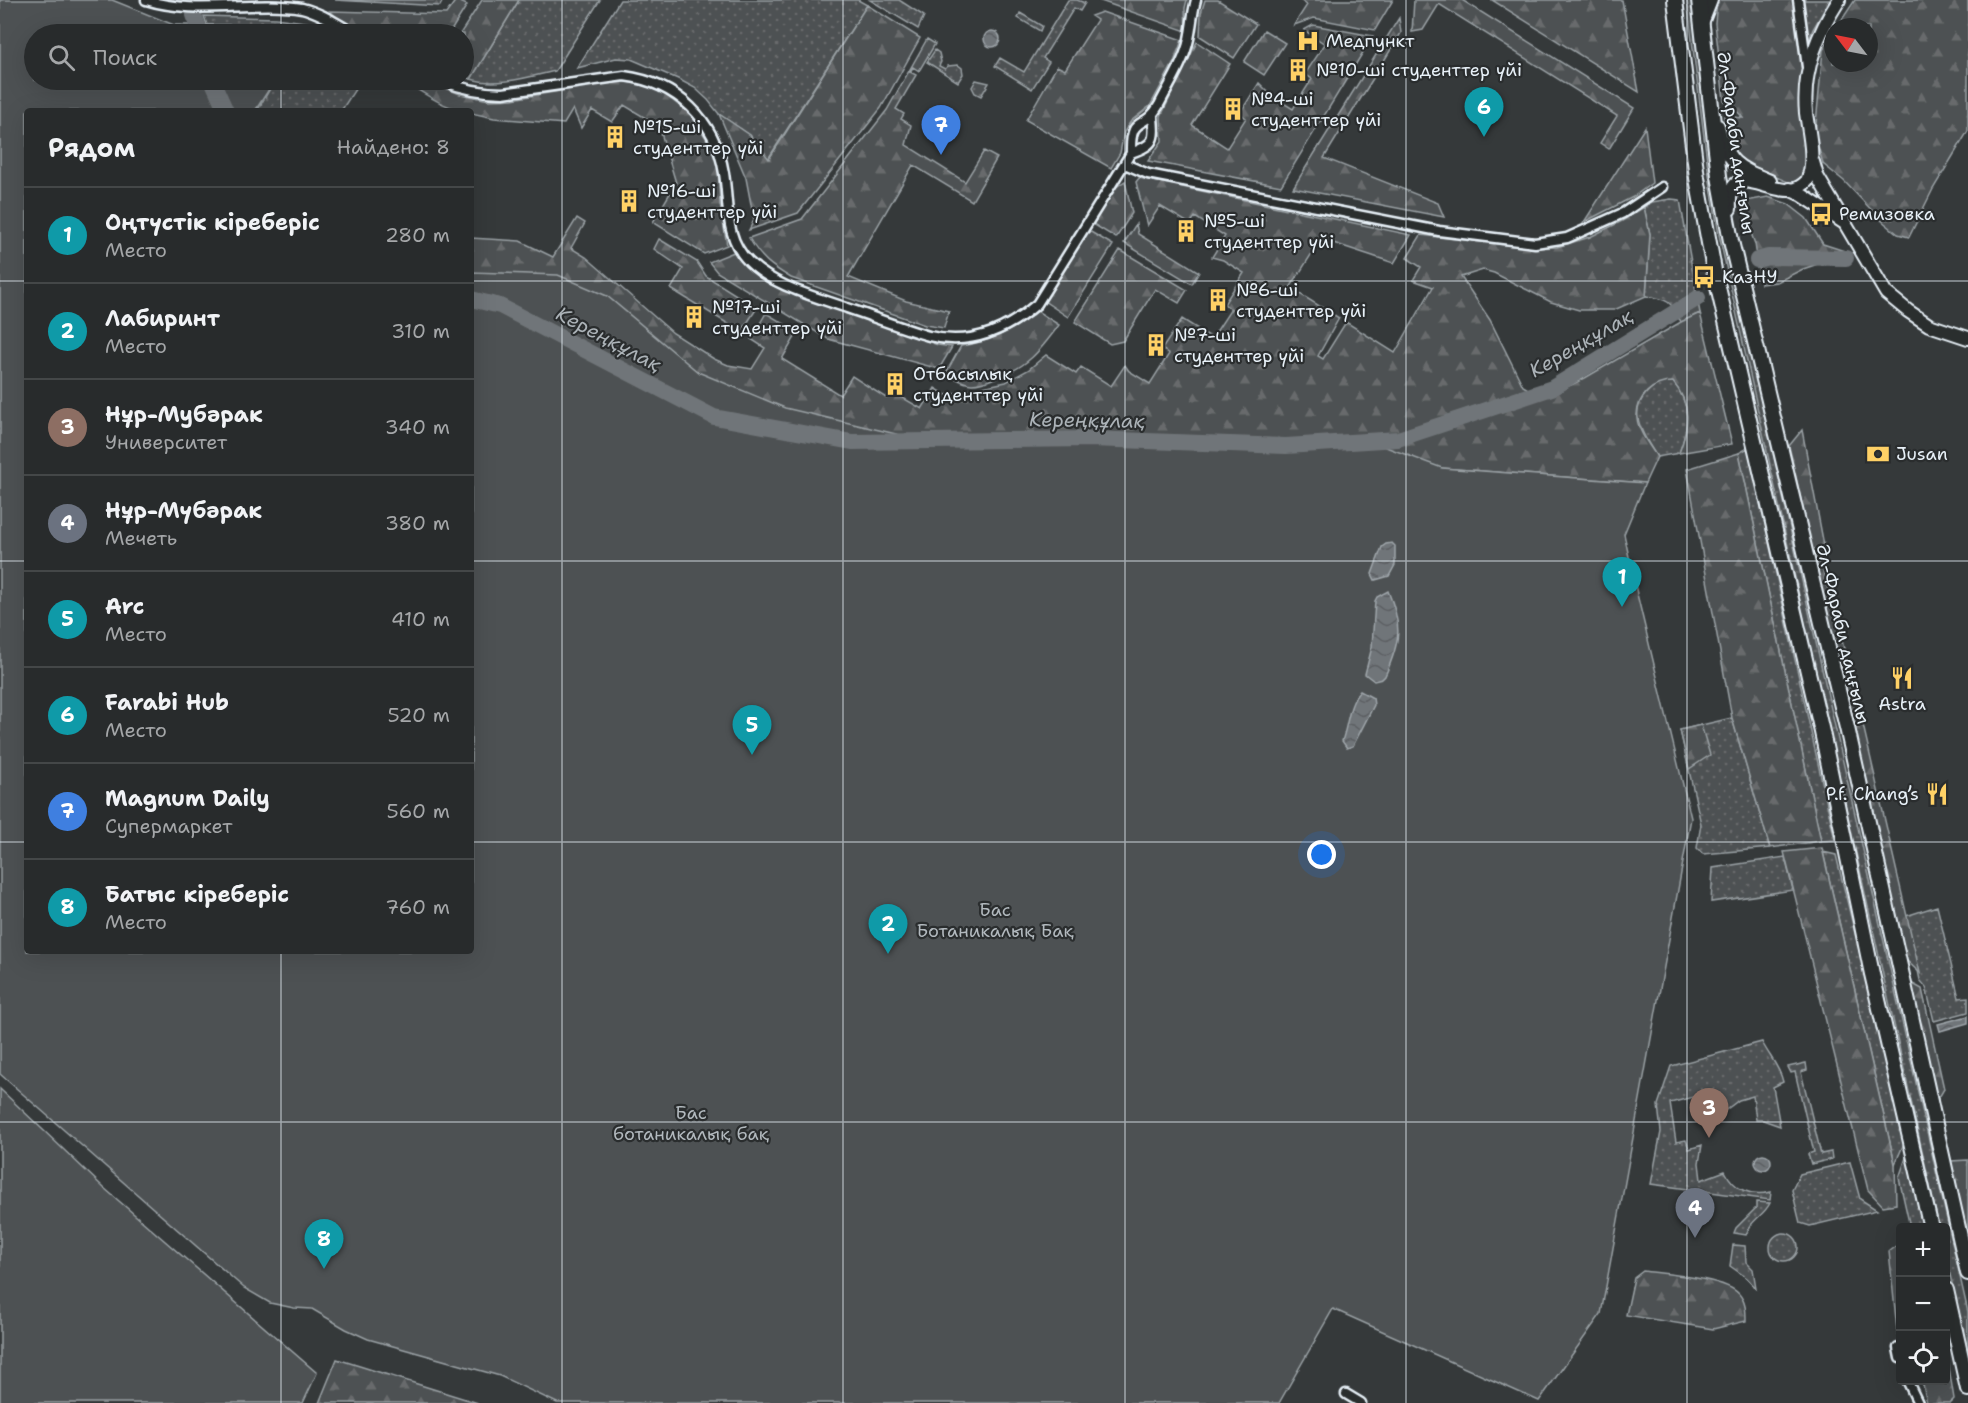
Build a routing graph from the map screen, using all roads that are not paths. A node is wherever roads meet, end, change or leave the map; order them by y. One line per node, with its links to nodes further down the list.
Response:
1 (146, 0): 9 (street)
2 (1196, 0): 13 (street)
3 (1675, 0): 24 (main road)
4 (1699, 0): 8 (main road, Әл-Фараби даңғылы)
5 (1711, 0): 8 (street)
6 (1798, 0): 10 (street)
7 (1839, 0): 10 (street)
8 (1702, 23): 12 (main road, Әл-Фараби даңғылы)
9 (338, 24)
10 (1808, 71): 15 (street)
11 (471, 90): 16 (street)
12 (1710, 99): 19 (street); 22 (main road, Әл-Фараби даңғылы)
13 (1153, 116): 14 (street); 14 (street)
14 (1131, 153): 16 (street)
15 (1811, 158): 17 (street); 21 (street)
16 (1125, 164): 18 (street)
17 (1808, 181): 19 (street); 20 (street)
18 (1662, 187)
19 (1791, 190): 20 (street); 22 (street)
20 (1804, 196): 21 (street)
21 (1846, 224): 23 (street)
22 (1731, 240): 25 (main road, Әл-Фараби даңғылы)
23 (1968, 338)
24 (1930, 1223)
25 (1968, 1273)
26 (1950, 1308): 28 (main road)
27 (1909, 1385): 31 (street)
28 (1968, 1389)
29 (1346, 1394): 30 (street)
30 (1361, 1403)
31 (1918, 1403)

